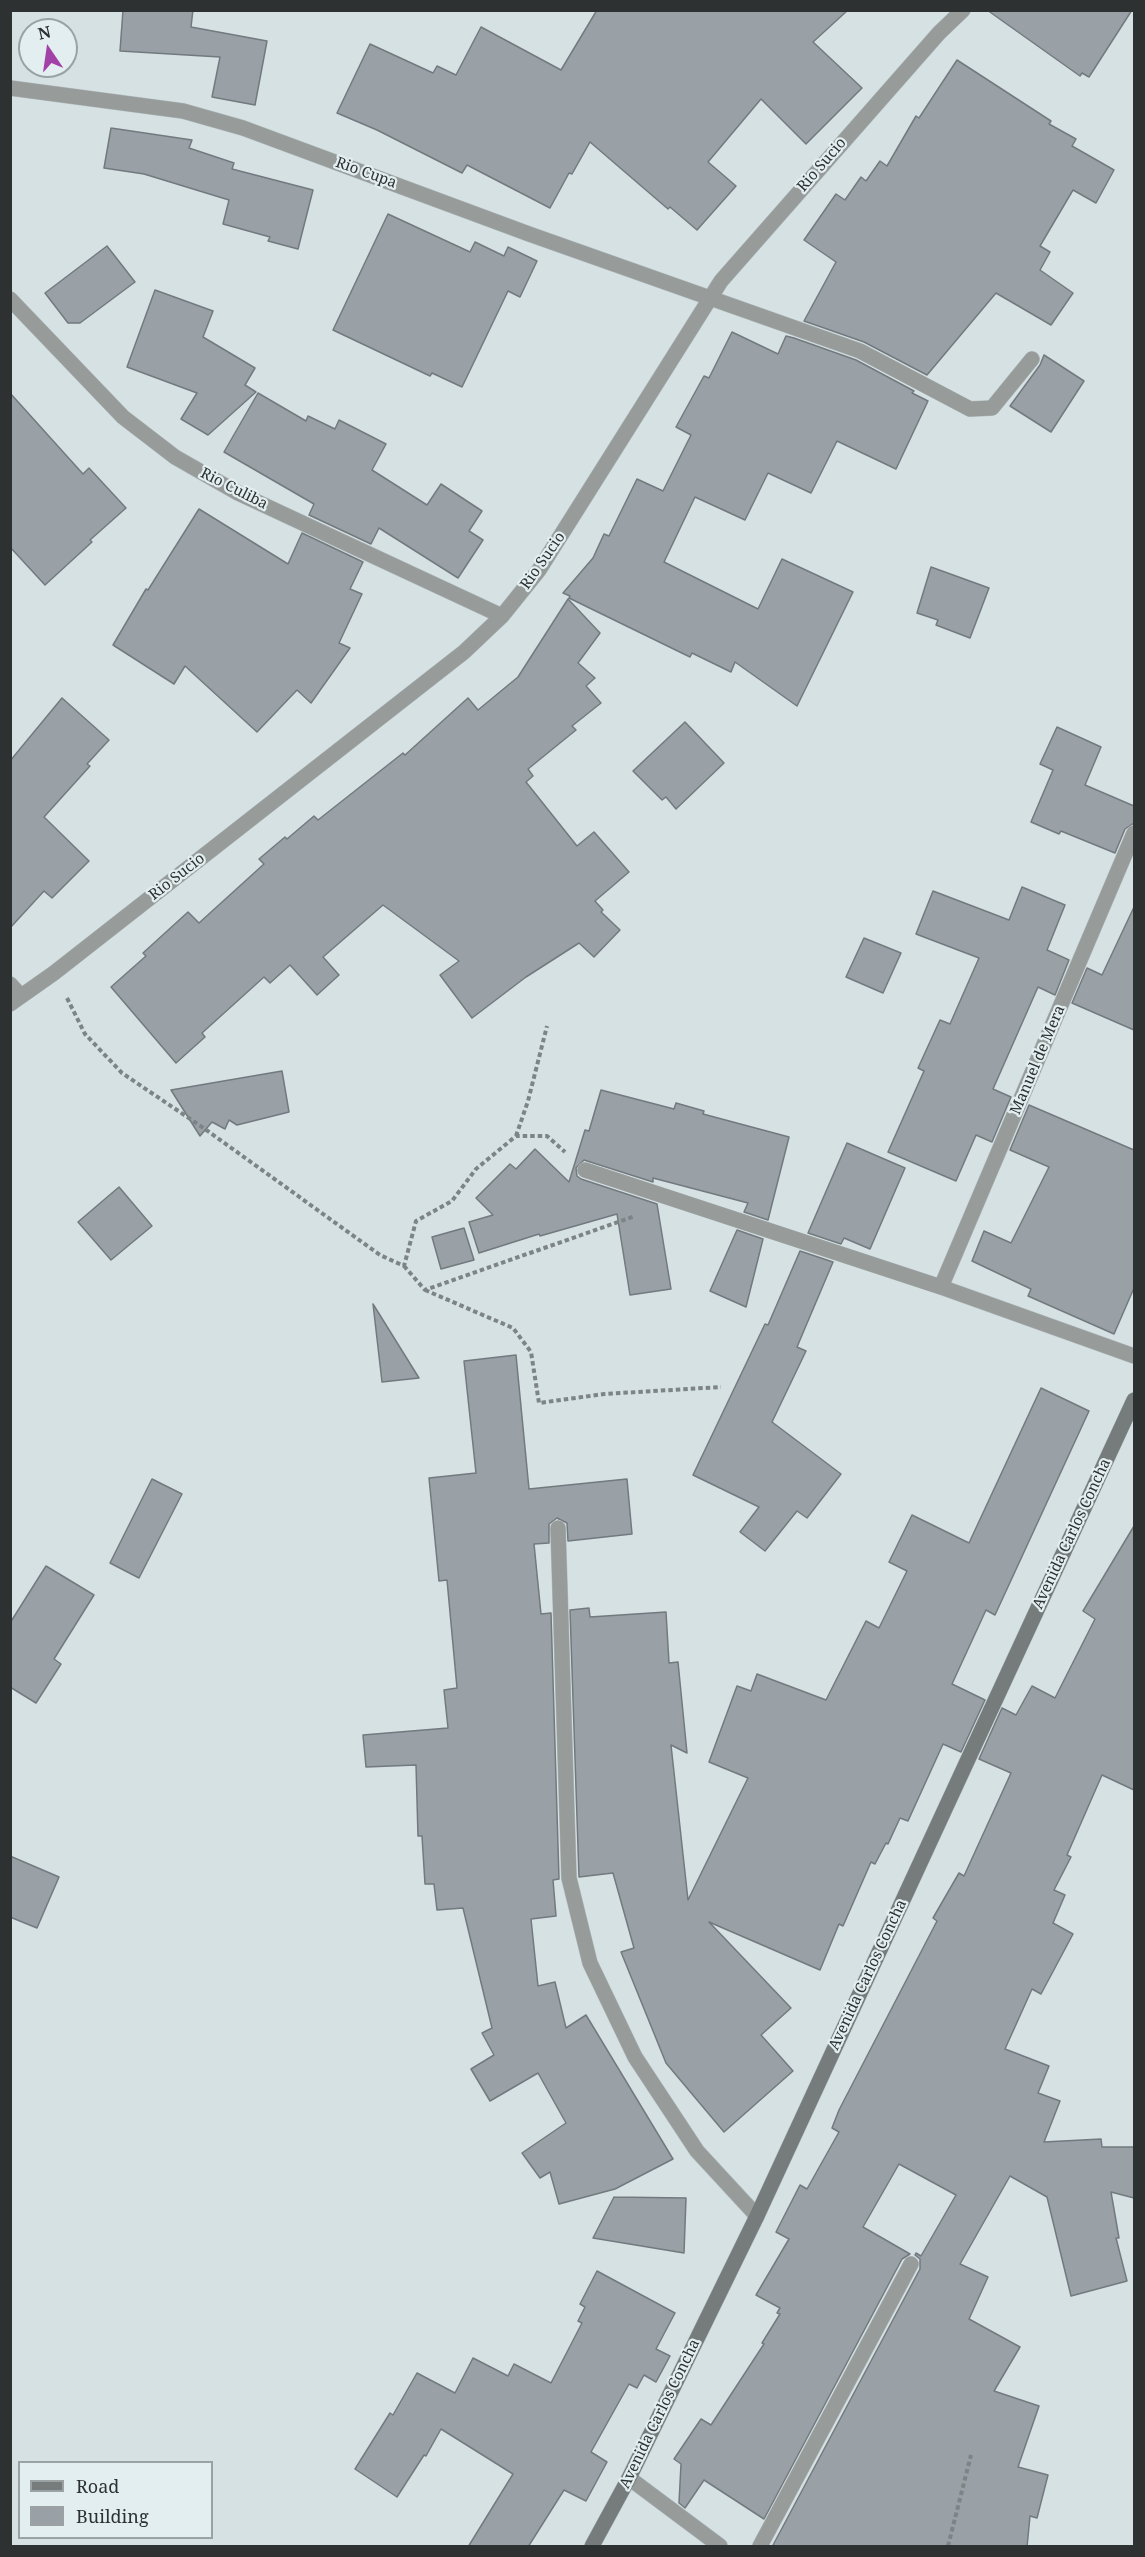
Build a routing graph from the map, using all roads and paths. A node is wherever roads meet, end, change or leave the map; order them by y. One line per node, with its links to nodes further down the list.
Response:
1 (963, 10): 4 (street, Rio Sucio)
2 (10, 87): 4 (street, Rio Cupa)
3 (10, 299): 6 (street, Rio Culiba)
4 (710, 299): 5 (street, Rio Cupa); 6 (street, Rio Sucio)
5 (1032, 359)
6 (502, 616): 8 (street, Rio Sucio)
7 (1134, 833): 15 (street, Manuel de Mera)
8 (54, 973): 9 (street, Rio Sucio); 14 (path)
9 (14, 995)
10 (547, 1026): 11 (path)
11 (516, 1136): 12 (path); 14 (path)
12 (585, 1170): 15 (street)
13 (636, 1216): 16 (path)
14 (404, 1266): 16 (path)
15 (941, 1287): 17 (street)
16 (425, 1290): 18 (path)
17 (1134, 1356)
18 (722, 1387)
19 (1134, 1400): 21 (street, Avenida Carlos Concha)
20 (558, 1528): 21 (street)
21 (757, 2216): 24 (street, Avenida Carlos Concha)
22 (911, 2264): 27 (street)
23 (971, 2455): 28 (path)
24 (629, 2478): 25 (street, Avenida Carlos Concha); 26 (street)
25 (592, 2547)
26 (720, 2547)
27 (760, 2547)
28 (948, 2547)

